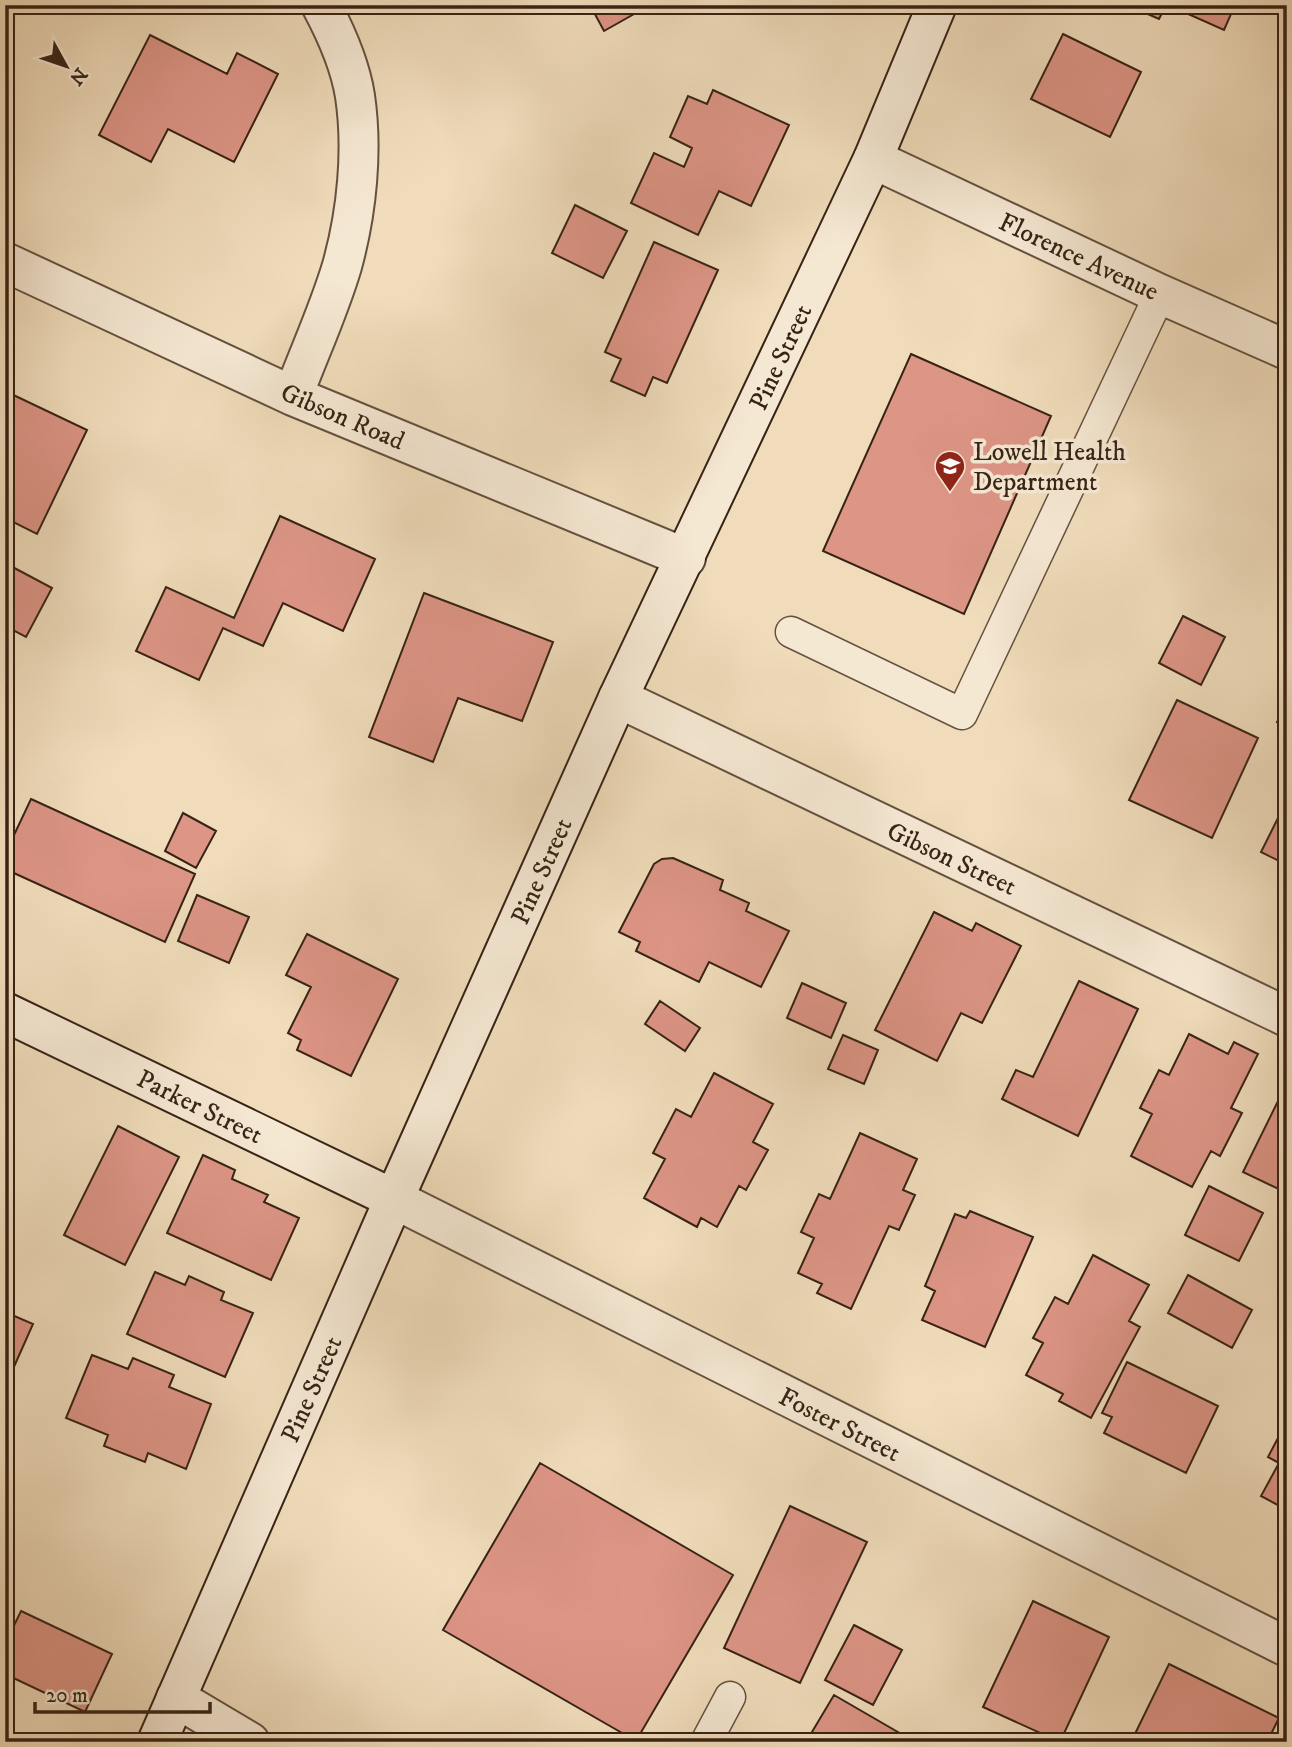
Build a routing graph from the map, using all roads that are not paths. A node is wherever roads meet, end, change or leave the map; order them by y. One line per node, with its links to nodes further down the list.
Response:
1 (321, 5): 7 (street)
2 (937, 5): 3 (street, Pine Street)
3 (873, 159): 5 (street, Florence Avenue); 8 (street, Pine Street)
4 (5, 262): 7 (street, Gibson Road)
5 (1160, 294): 6 (street, Florence Avenue); 9 (lane)
6 (1287, 350)
7 (293, 396): 8 (street, Gibson Road)
8 (686, 558): 10 (street, Pine Street)
9 (791, 632)
10 (618, 698): 12 (street, Gibson Street); 13 (street, Pine Street)
11 (5, 1012): 13 (street, Parker Street)
12 (1287, 1017)
13 (394, 1199): 14 (street, Foster Street); 16 (street, Pine Street)
14 (1287, 1647)
15 (730, 1697): 19 (lane)
16 (176, 1698): 17 (street, Pine Street); 18 (street)
17 (157, 1742)
18 (250, 1742)
19 (706, 1742)

